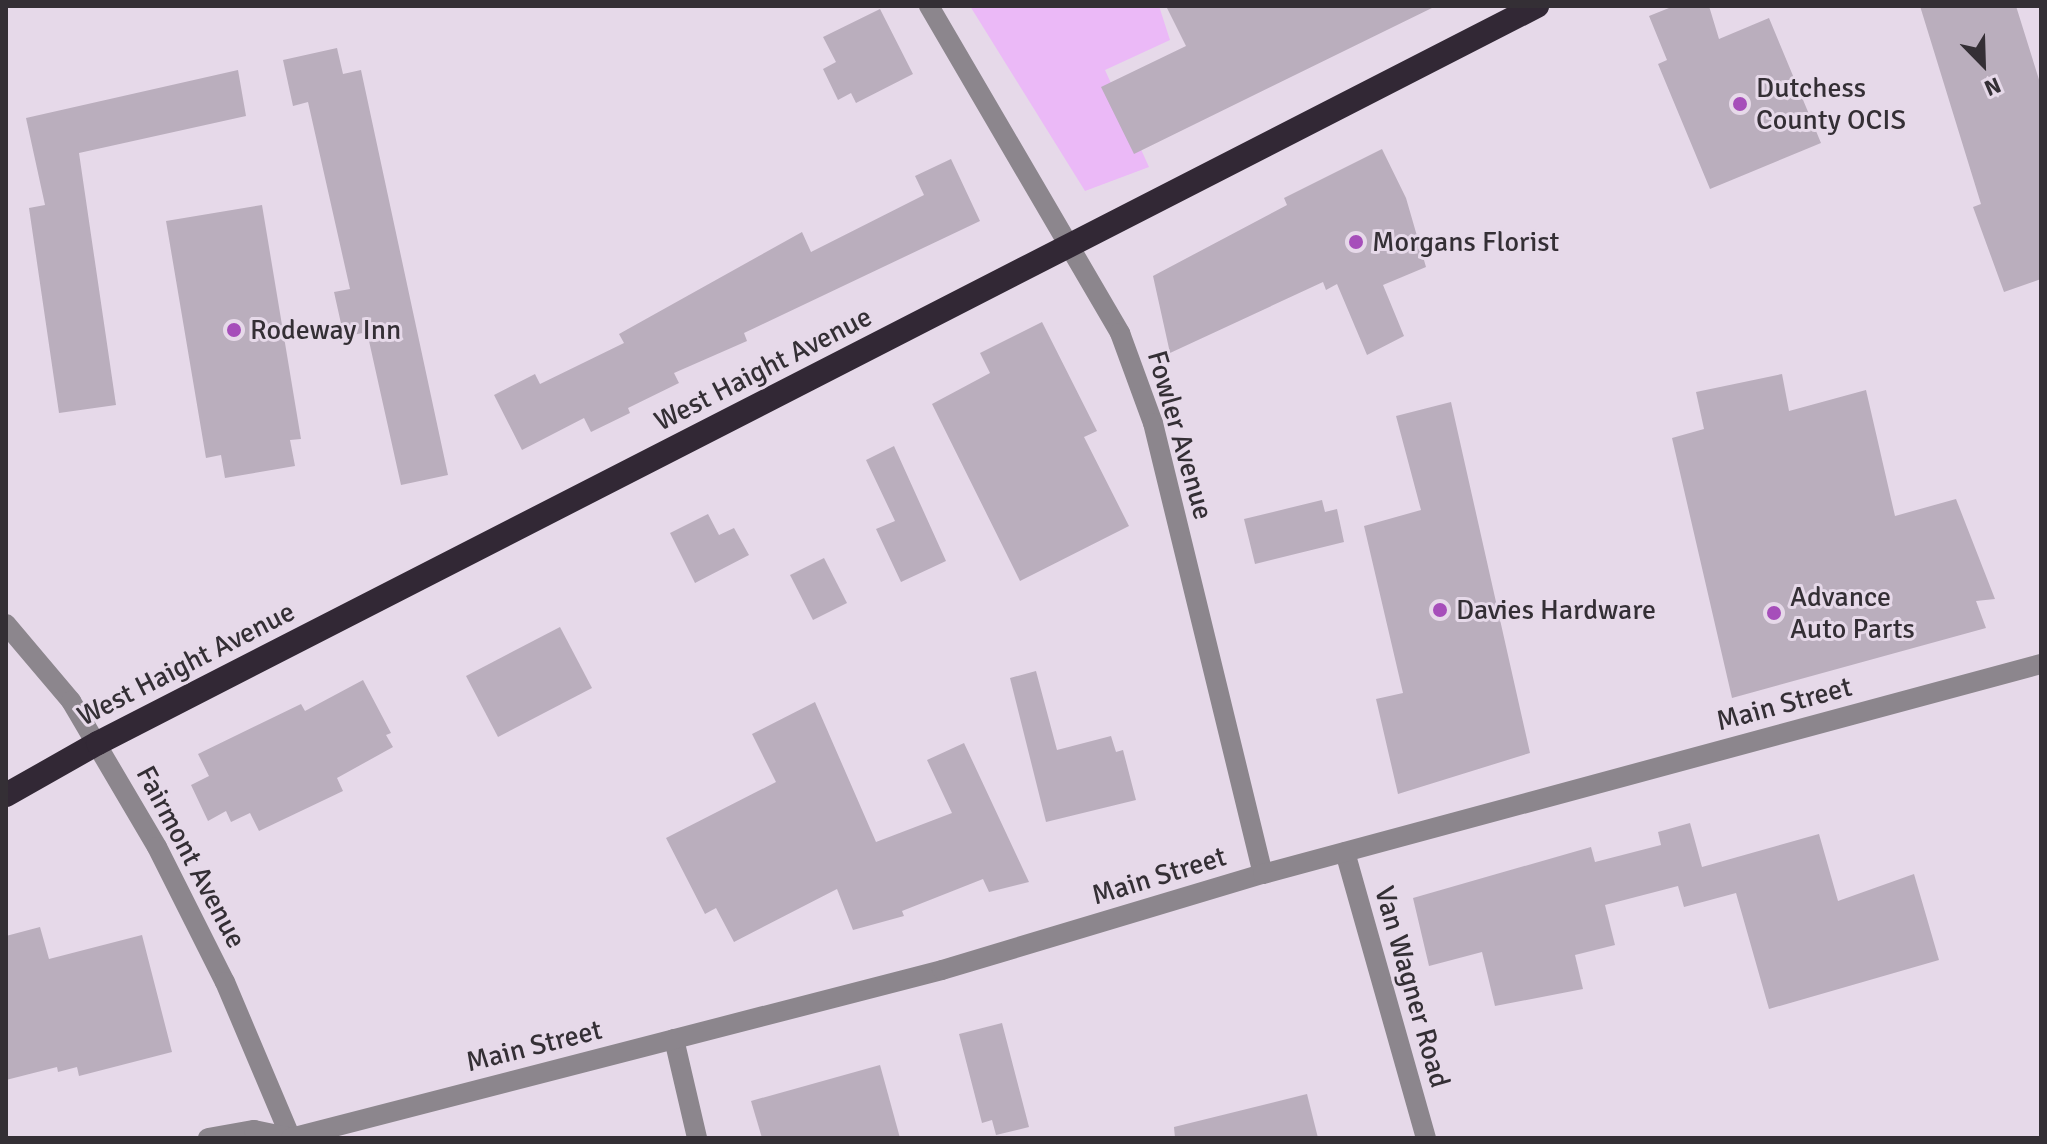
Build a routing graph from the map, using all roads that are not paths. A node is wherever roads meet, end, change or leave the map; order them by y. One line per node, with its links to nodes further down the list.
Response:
1 (929, 6): 3 (street, Fowler Avenue)
2 (1537, 6): 3 (highway, West Haight Avenue)
3 (1069, 246): 6 (highway, West Haight Avenue); 9 (street, Fowler Avenue)
4 (6, 624): 6 (street, Fairmont Avenue)
5 (2041, 664): 8 (street, Main Street)
6 (98, 743): 7 (highway, West Haight Avenue); 12 (street, Fairmont Avenue)
7 (11, 790)
8 (1345, 852): 9 (street, Main Street); 14 (street, Van Wagner Road)
9 (1263, 874): 10 (street, Main Street)
10 (674, 1039): 12 (street, Main Street); 13 (street)
11 (208, 1138): 12 (street, Main Street)
12 (291, 1138)
13 (697, 1138)
14 (1426, 1138)

